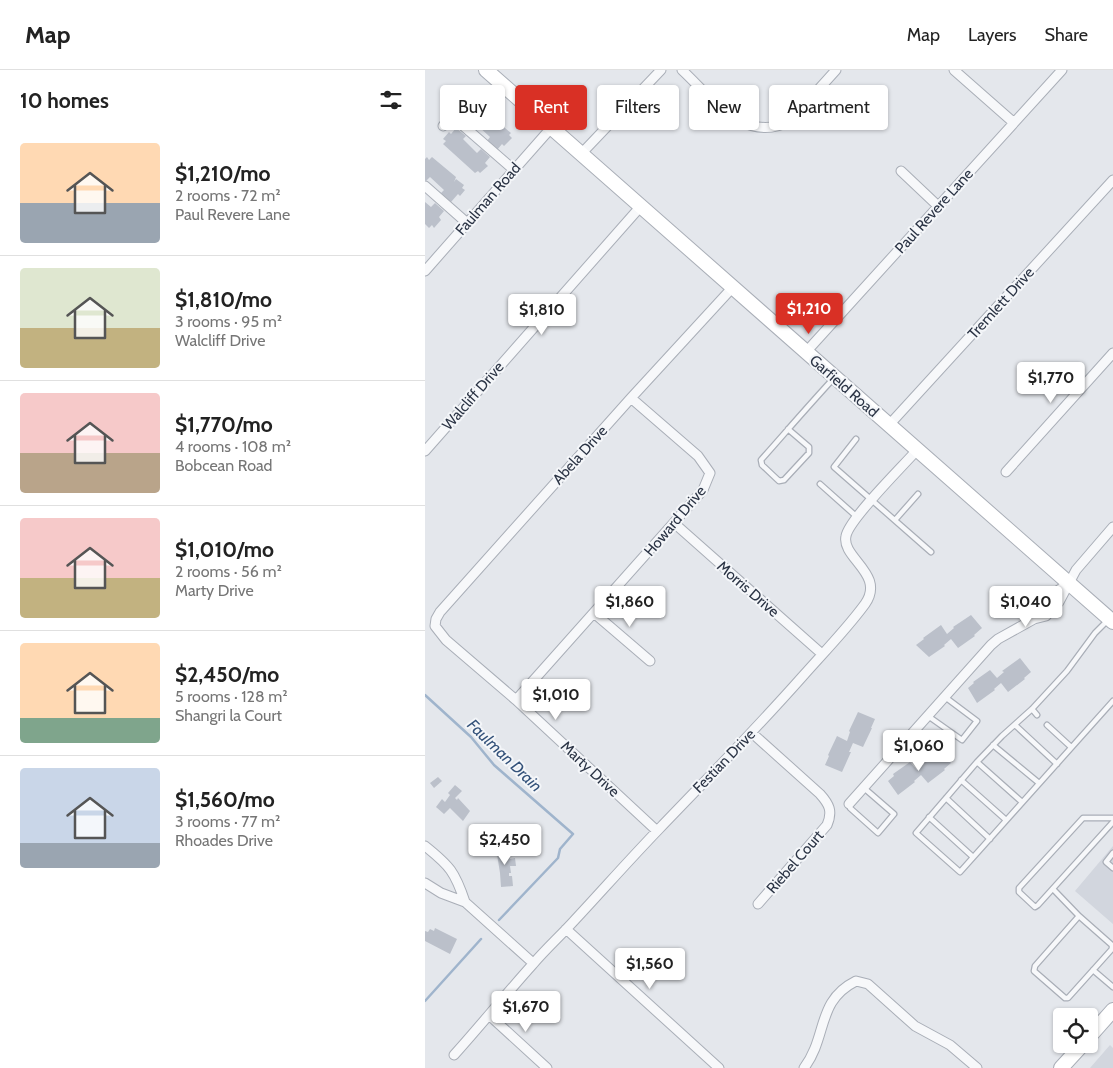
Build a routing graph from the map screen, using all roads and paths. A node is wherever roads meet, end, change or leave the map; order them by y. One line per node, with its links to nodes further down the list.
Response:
1 (486, 70): 7 (main road, Garfield Road)
2 (661, 70): 12 (street)
3 (682, 70): 4 (street)
4 (836, 70)
5 (954, 70): 8 (street)
6 (1061, 70): 8 (street, Paul Revere Lane)
7 (515, 96)
8 (1013, 122): 18 (street, Paul Revere Lane)
9 (468, 130): 13 (street)
10 (549, 130): 13 (street, Faulman Road)
11 (553, 130): 12 (main road, Garfield Road)
12 (581, 154): 17 (main road, Garfield Road)
13 (514, 170): 19 (street, Faulman Road)
14 (901, 171): 18 (street)
15 (1113, 180): 26 (street, Tremlett Drive)
16 (425, 186): 19 (street)
17 (641, 206): 21 (main road, Garfield Road); 30 (street, Walcliff Drive)
18 (938, 206): 22 (street, Paul Revere Lane)
19 (467, 223): 20 (street, Faulman Road)
20 (425, 271)
21 (733, 287): 22 (main road, Garfield Road); 25 (street, Abela Drive)
22 (806, 352): 24 (main road, Garfield Road)
23 (1113, 353): 31 (street)
24 (834, 377): 26 (main road, Garfield Road); 27 (lane)
25 (631, 398): 37 (street, Howard Drive); 43 (street, Abela Drive)
26 (889, 425): 29 (main road, Garfield Road)
27 (788, 429): 27 (lane)
28 (856, 439): 34 (lane)
29 (917, 450): 34 (street, Festian Drive); 40 (main road, Garfield Road)
30 (425, 451)
31 (1006, 472)
32 (821, 484): 35 (lane)
33 (918, 494): 36 (lane)
34 (872, 500): 35 (street, Festian Drive); 36 (lane)
35 (857, 517): 44 (street, Festian Drive)
36 (895, 520): 39 (lane)
37 (674, 523): 41 (street, Howard Drive); 44 (street, Morris Drive)
38 (1113, 527): 40 (street)
39 (931, 552)
40 (1069, 584): 42 (main road, Garfield Road); 46 (street)
41 (595, 613): 45 (street); 47 (street, Howard Drive)
42 (1111, 620): 49 (lane)
43 (435, 626): 47 (street, Marty Drive)
44 (822, 654): 54 (street, Festian Drive)
45 (650, 661)
46 (945, 697): 51 (street); 51 (lane)
47 (516, 700): 68 (street, Marty Drive)
48 (1113, 701): 56 (lane)
49 (1031, 709): 50 (lane); 52 (lane)
50 (1037, 715)
51 (928, 716): 61 (street)
52 (1015, 725): 55 (lane); 58 (lane)
53 (1047, 725): 56 (lane)
54 (752, 733): 68 (street, Festian Drive); 79 (street, Riebel Court)
55 (993, 745): 57 (lane); 60 (lane)
56 (1071, 747): 58 (lane)
57 (977, 762): 59 (lane); 63 (lane)
58 (1057, 764): 60 (lane)
59 (961, 780): 62 (lane); 66 (lane)
60 (1039, 783): 63 (lane)
61 (864, 787): 64 (street); 64 (lane)
62 (946, 798): 65 (lane); 69 (lane)
63 (1022, 802): 66 (lane)
64 (849, 804)
65 (929, 817): 72 (lane); 72 (lane)
66 (1006, 820): 69 (lane)
67 (1113, 820): 76 (lane); 76 (lane)
68 (657, 831): 81 (street, Festian Drive)
69 (990, 838): 72 (lane)
70 (425, 846): 75 (street)
71 (1113, 853): 73 (lane)
72 (973, 857)
73 (1113, 868)
74 (425, 883): 77 (street)
75 (459, 884): 77 (lane); 78 (street)
76 (1053, 889): 80 (lane)
77 (449, 895): 78 (street)
78 (465, 902): 82 (street)
79 (758, 904)
80 (1079, 916): 83 (lane); 83 (lane)
81 (566, 929): 82 (street, Festian Drive); 91 (street)
82 (533, 963): 85 (street, Festian Drive)
83 (1093, 970): 84 (lane)
84 (1113, 987)
85 (489, 1016): 89 (street, Festian Drive); 90 (street)
86 (1111, 1017): 87 (main road)
87 (1098, 1029)
88 (1075, 1053): 94 (main road)
89 (454, 1054)
90 (547, 1068)
91 (719, 1068)
92 (804, 1068): 93 (street)
93 (977, 1068)
94 (1061, 1068)

